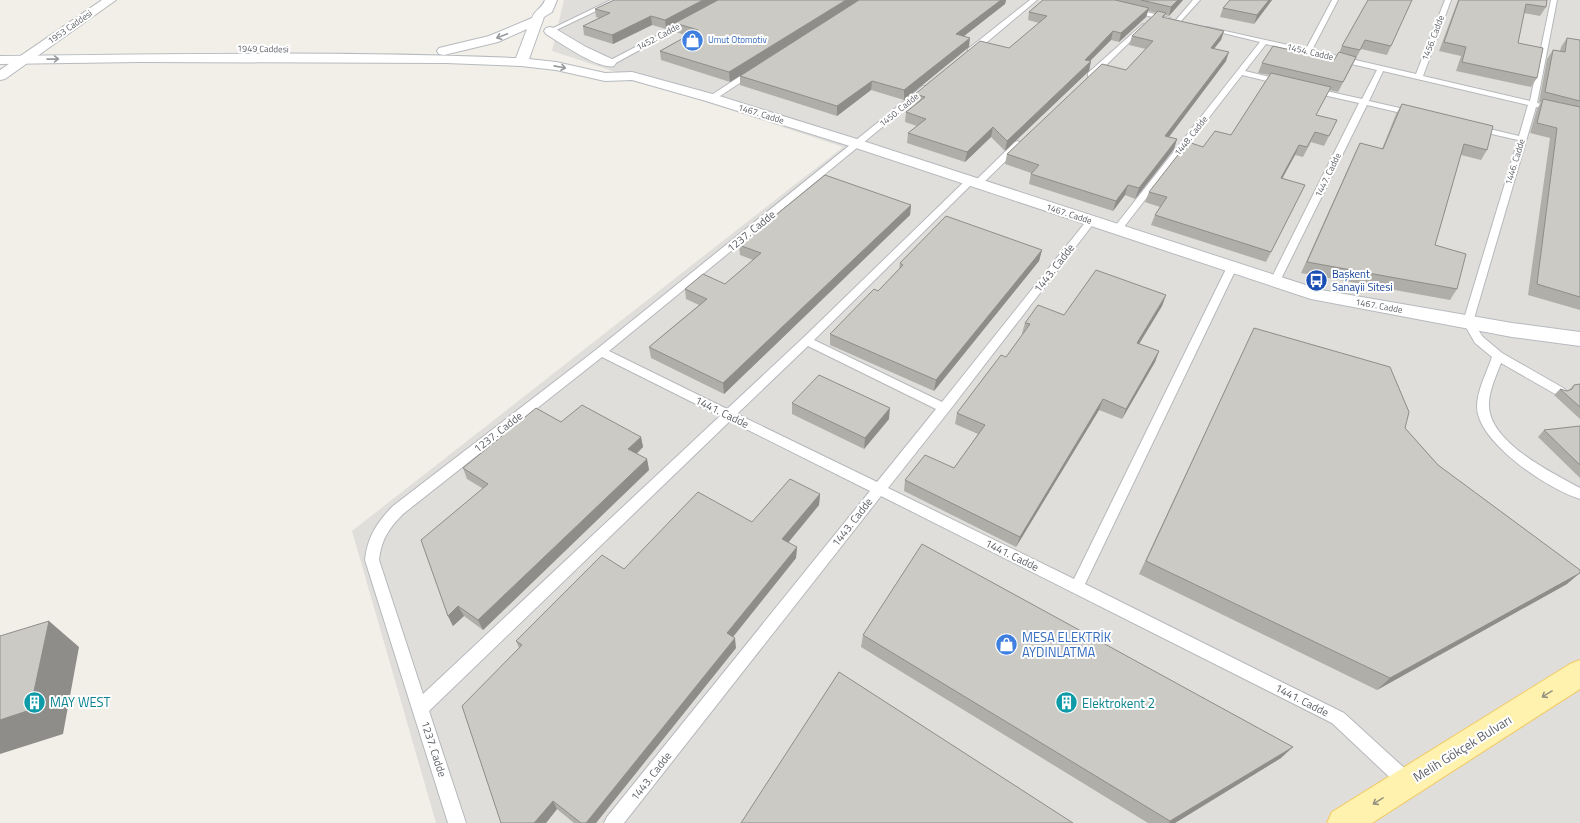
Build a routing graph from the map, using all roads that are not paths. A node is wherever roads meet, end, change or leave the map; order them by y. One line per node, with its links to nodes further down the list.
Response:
1 (110, 0): 20 (street, 1953 Caddesi)
2 (616, 0): 14 (lane)
3 (1034, 0): 21 (lane)
4 (1197, 0): 10 (lane)
5 (1336, 0): 18 (lane)
6 (1448, 0): 30 (lane, 1456. Cadde)
7 (1554, 0): 35 (lane, 1446. Cadde)
8 (549, 4): 12 (street); 14 (street)
9 (1124, 9): 10 (lane)
10 (1153, 16): 31 (lane)
11 (693, 19): 24 (lane, 1452. Cadde)
12 (537, 20): 17 (street, one-way to 17); 22 (street)
13 (1200, 26): 15 (lane, 1454. Cadde)
14 (550, 31): 19 (street); 24 (street)
15 (1264, 42): 18 (lane, 1454. Cadde); 27 (lane, 1448. Cadde)
16 (0, 50): 20 (street, 1949 Caddesi)
17 (444, 51): 20 (street, 1949 Caddesi); 22 (street, 1949 Caddesi)
18 (1308, 51): 26 (lane, 1454. Cadde)
19 (544, 54): 22 (street, 1467. Cadde); 24 (street, 1467. Cadde); 29 (street, 1467. Cadde, one-way to 29)
20 (31, 55): 22 (street, 1949 Caddesi, one-way to 22); 23 (street, 1949 Caddesi); 28 (street, 1953 Caddesi)
21 (967, 55)
22 (523, 56)
23 (0, 60)
24 (609, 63): 29 (street, 1467. Cadde)
25 (762, 66): 33 (lane)
26 (1381, 68): 30 (lane, 1454. Cadde); 34 (lane, 1447. Cadde)
27 (1240, 72): 34 (lane); 44 (lane, 1448. Cadde)
28 (0, 76)
29 (632, 76): 33 (street, 1467. Cadde)
30 (1419, 77): 35 (lane, 1454. Cadde)
31 (1085, 81)
32 (931, 84): 41 (lane, 1450. Cadde)
33 (711, 98): 41 (street, 1467. Cadde)
34 (1364, 102): 37 (lane); 46 (lane, 1447. Cadde)
35 (1533, 103): 36 (lane, 1454. Cadde); 39 (lane, 1446. Cadde)
36 (1580, 115)
37 (1424, 116)
38 (1469, 127): 39 (lane)
39 (1522, 139): 47 (lane, 1446. Cadde)
40 (1023, 140): 42 (lane)
41 (858, 144): 42 (street, 1467. Cadde); 52 (lane, 1237. Cadde)
42 (973, 182): 43 (street, 1467. Cadde); 50 (lane)
43 (1091, 221): 44 (street, 1467. Cadde); 55 (lane, 1443. Cadde)
44 (1118, 230): 45 (street, 1467. Cadde)
45 (1232, 267): 46 (street, 1467. Cadde); 59 (lane)
46 (1275, 281): 47 (street, 1467. Cadde)
47 (1468, 322): 48 (street, 1467. Cadde); 53 (lane)
48 (1512, 330): 49 (street, 1467. Cadde); 51 (street, 1467. Cadde)
49 (1580, 339)
50 (807, 341): 55 (lane); 56 (lane)
51 (1580, 347)
52 (601, 352): 56 (lane, 1441. Cadde); 61 (lane, 1237. Cadde)
53 (1498, 356): 54 (lane); 58 (lane)
54 (1561, 392)
55 (945, 408): 57 (lane, 1443. Cadde)
56 (729, 415): 57 (lane, 1441. Cadde); 61 (lane)
57 (878, 489): 59 (lane, 1441. Cadde); 64 (lane, 1443. Cadde)
58 (1580, 494)
59 (1077, 587): 62 (lane, 1441. Cadde)
60 (1580, 673): 62 (main road, Melih Gökçek Bulvarı, one-way to 62)
61 (420, 708): 63 (lane, 1237. Cadde)
62 (1407, 782): 65 (main road, Melih Gökçek Bulvarı, one-way to 65)
63 (454, 822)
64 (613, 823)
65 (1343, 823)

